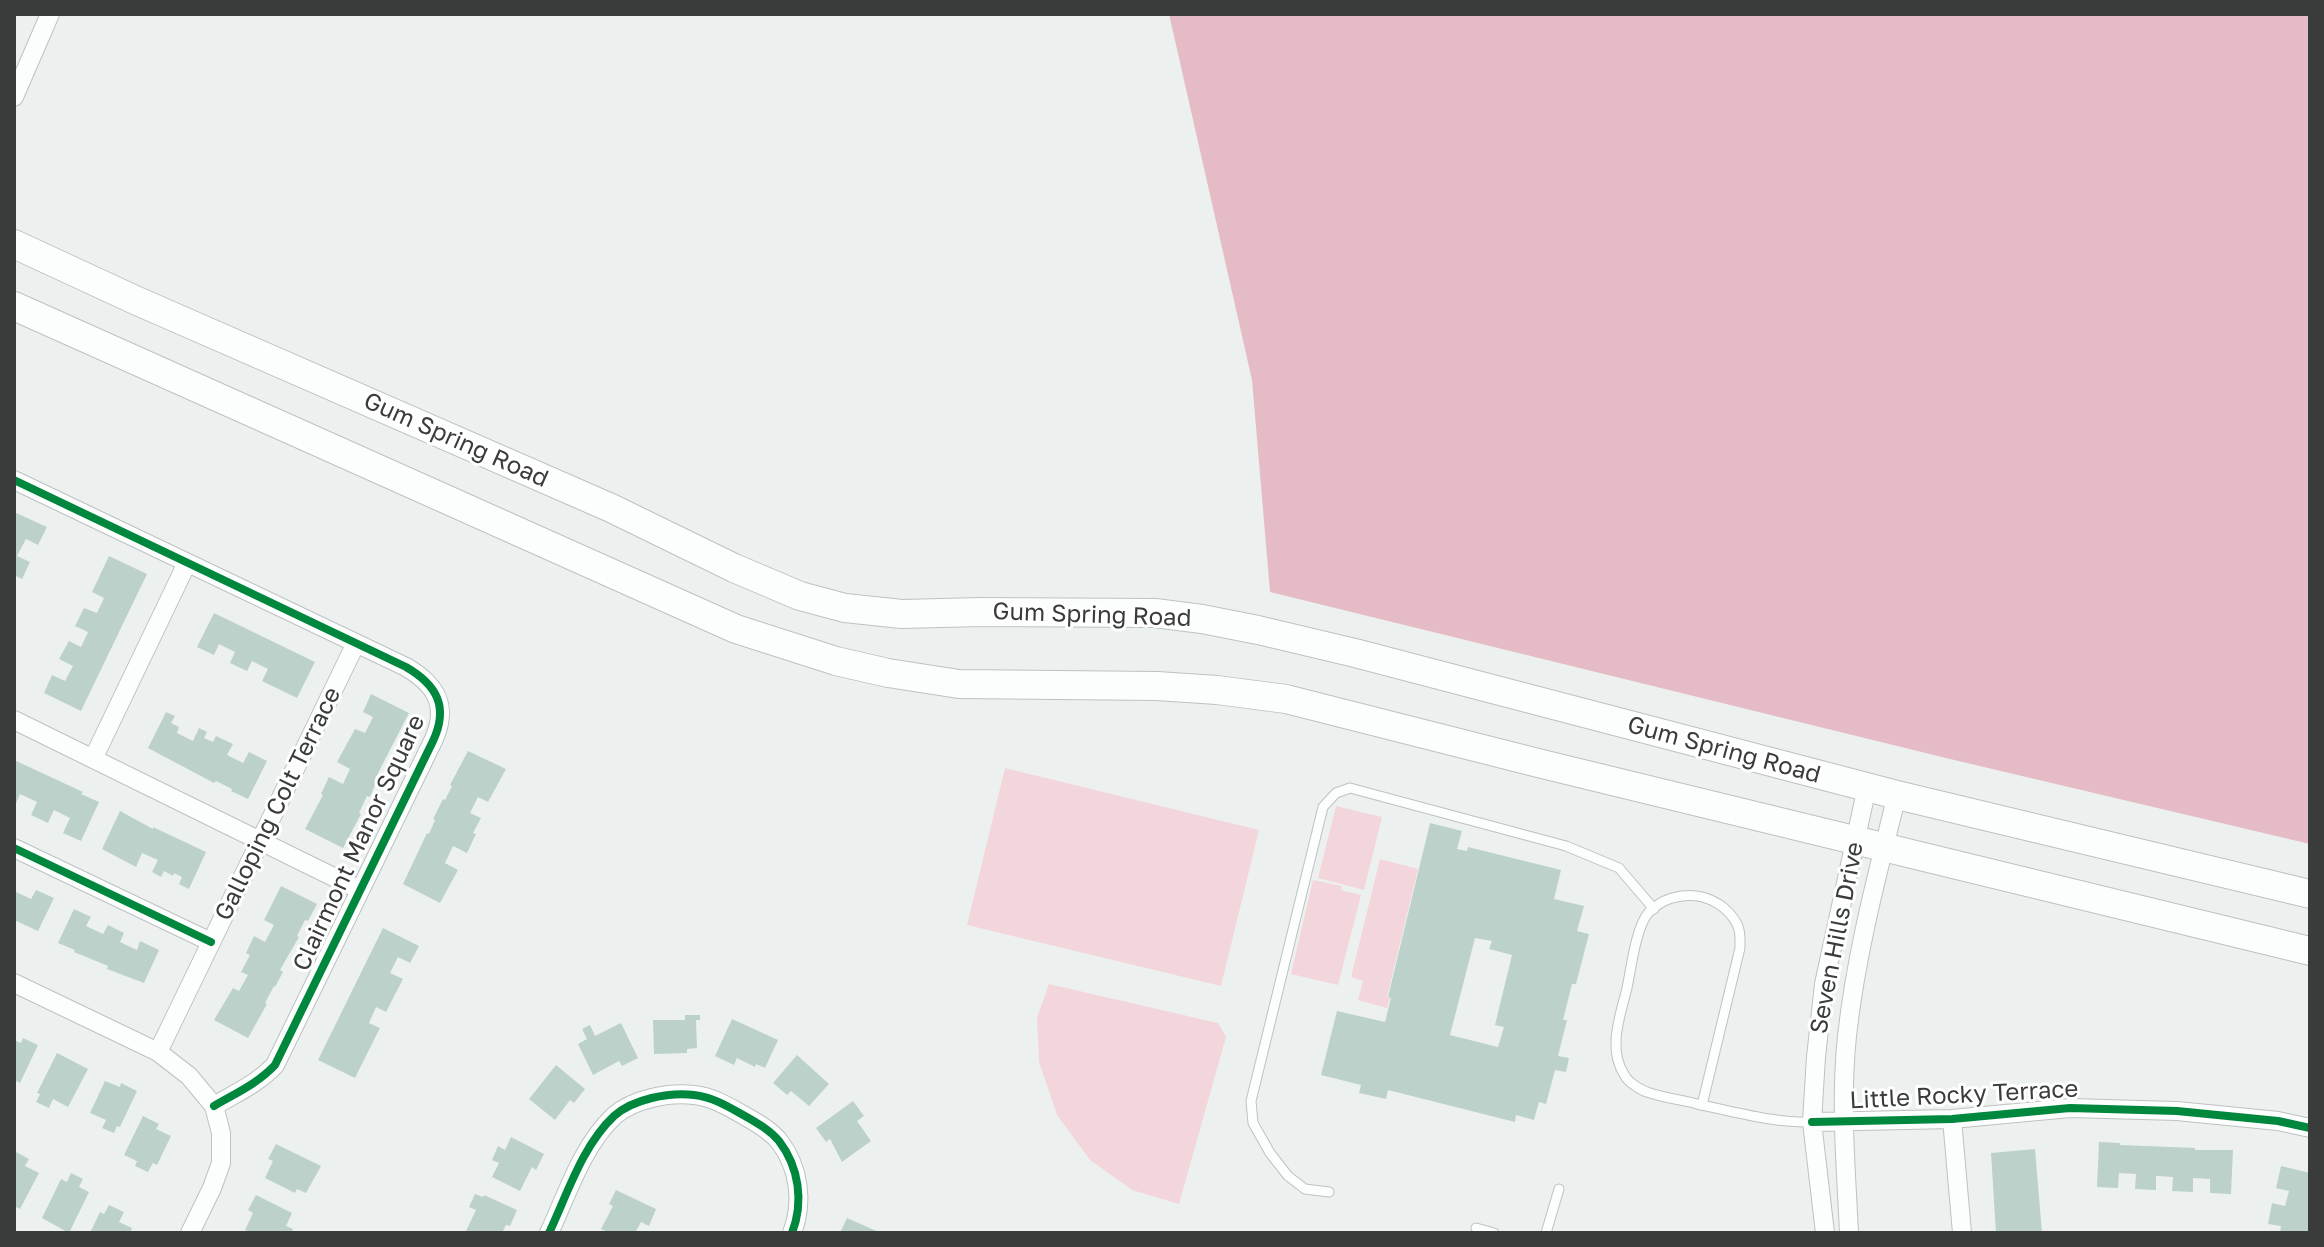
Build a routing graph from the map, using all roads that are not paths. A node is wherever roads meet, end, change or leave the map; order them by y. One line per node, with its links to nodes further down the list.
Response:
1 (50, 14): 2 (street)
2 (14, 97)
3 (14, 244): 10 (main road, Gum Spring Road)
4 (14, 306): 13 (main road)
5 (14, 480): 6 (street, Clairmont Manor Square)
6 (187, 563): 7 (street, Clairmont Manor Square); 9 (street)
7 (356, 643): 12 (street, Galloping Colt Terrace); 16 (street, Clairmont Manor Square)
8 (14, 720): 9 (street)
9 (93, 759): 12 (street)
10 (1867, 787): 11 (main road, Gum Spring Road); 13 (street, Seven Hills Drive)
11 (1897, 795): 14 (street, Seven Hills Drive); 17 (main road, Gum Spring Road)
12 (262, 840): 16 (street); 19 (street, Galloping Colt Terrace)
13 (1855, 840): 14 (main road); 26 (street, Seven Hills Drive)
14 (1884, 847): 20 (main road); 27 (street, Seven Hills Drive)
15 (14, 848): 19 (street)
16 (360, 890): 24 (street, Clairmont Manor Square)
17 (2310, 894)
18 (1654, 909): 23 (lane); 23 (lane); 30 (lane)
19 (211, 942): 22 (street, Galloping Colt Terrace)
20 (2310, 951)
21 (14, 983): 22 (street)
22 (158, 1052): 24 (street)
23 (1702, 1105): 26 (lane)
24 (214, 1106): 32 (street)
25 (1952, 1119): 27 (street, Little Rocky Terrace); 28 (street, Little Rocky Terrace); 39 (street)
26 (1812, 1122): 27 (street, Little Rocky Terrace); 37 (street, Seven Hills Drive)
27 (1844, 1122): 38 (street, Seven Hills Drive)
28 (2310, 1128)
29 (1559, 1189): 36 (lane)
30 (1329, 1192)
31 (1476, 1228): 35 (lane)
32 (190, 1233)
33 (549, 1233): 34 (street)
34 (792, 1233)
35 (1494, 1233)
36 (1546, 1233)
37 (1825, 1233)
38 (1849, 1233)
39 (1962, 1233)

